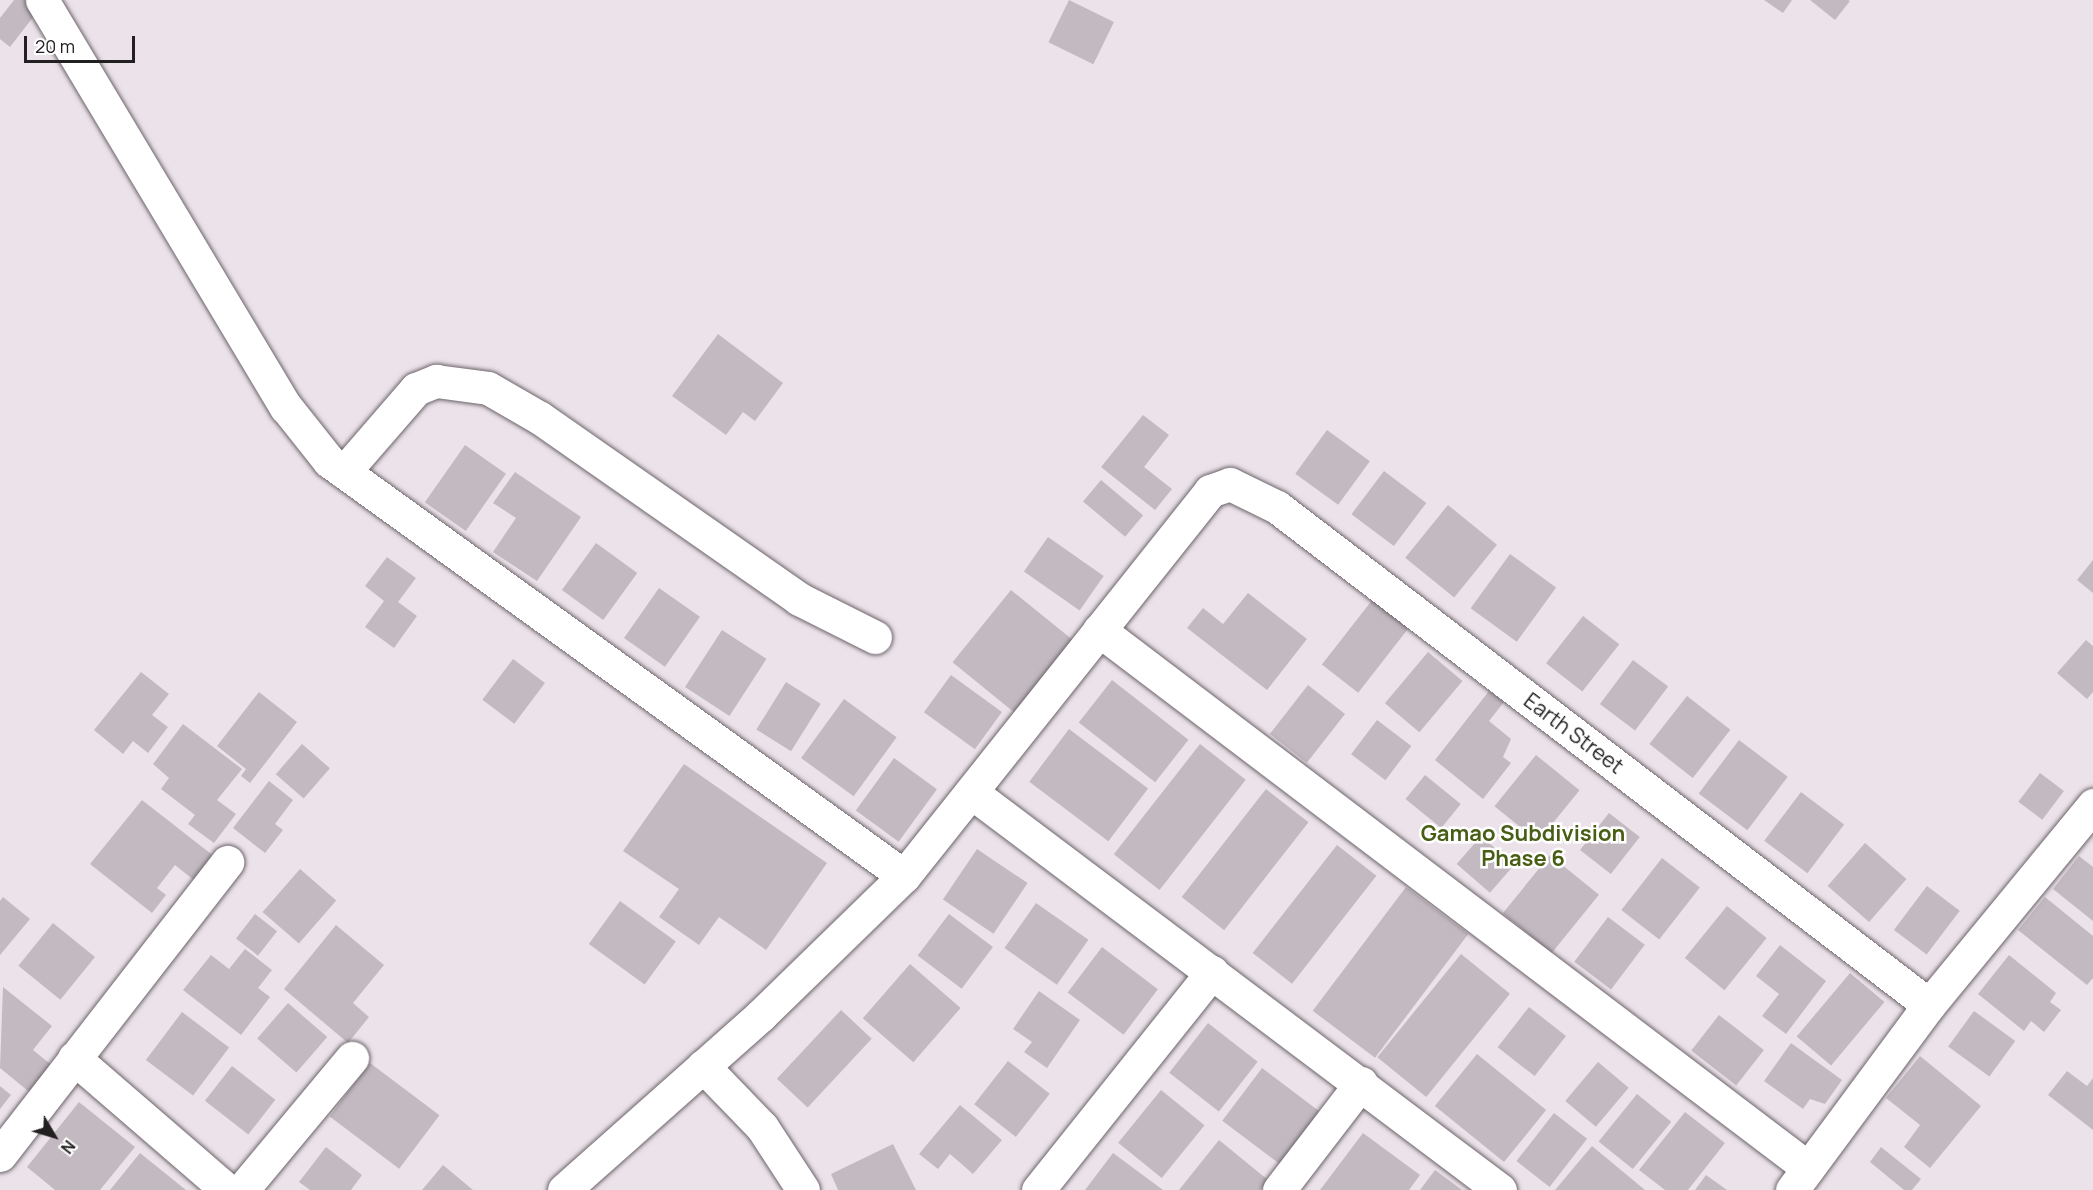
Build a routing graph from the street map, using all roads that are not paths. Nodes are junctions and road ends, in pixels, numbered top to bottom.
1 (42, 0) edge
2 (344, 472) junction
3 (1099, 630) junction
4 (875, 637) dead end
5 (971, 792) junction
6 (2093, 805) edge
7 (227, 862) dead end
8 (904, 876) junction
9 (1212, 972) junction
10 (1929, 1005) junction
11 (74, 1058) junction
12 (352, 1058) dead end
13 (704, 1066) junction
14 (1361, 1083) junction
15 (0, 1155) edge
16 (1800, 1179) edge
17 (226, 1190) edge
18 (242, 1190) edge
19 (564, 1190) edge
20 (803, 1190) edge
21 (1038, 1190) edge
22 (1279, 1190) edge
23 (1500, 1190) edge

1 - 2 street
2 - 4 street
2 - 8 street
3 - 5 street
3 - 10 street, Earth Street
3 - 16 street
5 - 8 street
5 - 9 street
6 - 10 street
7 - 11 street
8 - 13 street
9 - 14 street
9 - 21 street
10 - 16 street
11 - 15 street
11 - 17 street
12 - 18 street
13 - 19 street
13 - 20 street
14 - 22 street
14 - 23 street

